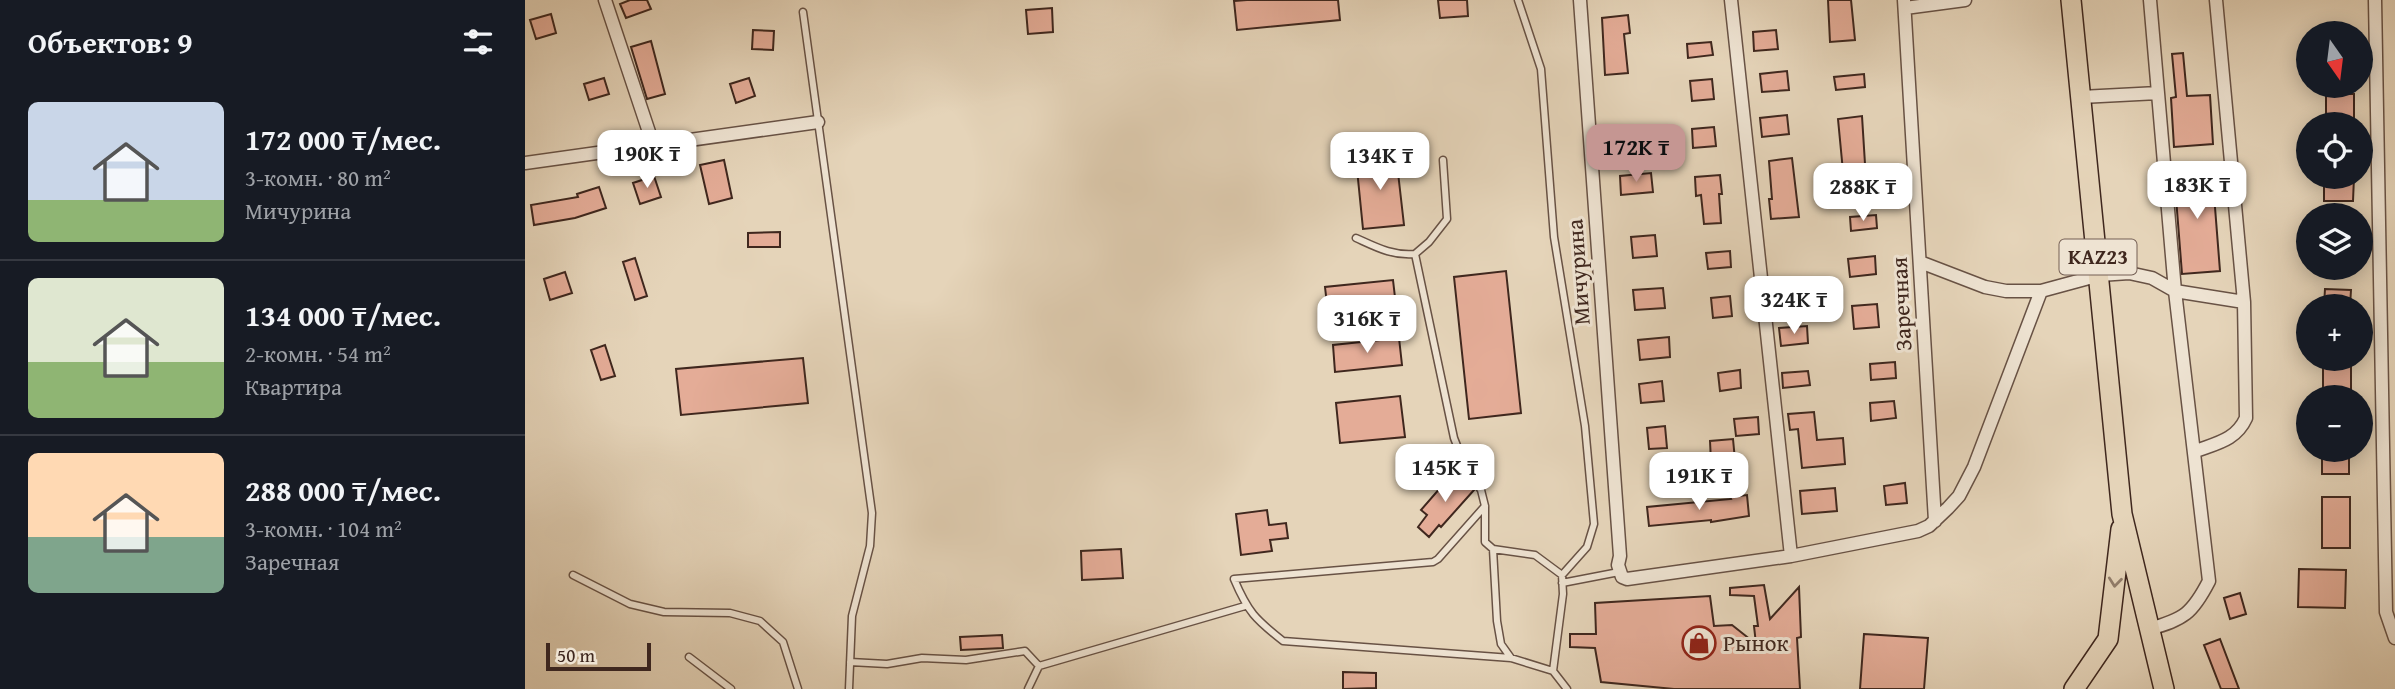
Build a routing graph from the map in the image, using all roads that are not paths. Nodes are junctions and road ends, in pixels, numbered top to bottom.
1 (605, 0) edge
2 (1518, 0) edge
3 (1580, 0) edge
4 (1731, 0) edge
5 (1965, 0) edge
6 (2071, 0) edge
7 (2150, 0) edge
8 (2217, 0) edge
9 (2375, 0) edge
10 (1904, 4) edge
11 (803, 12) dead end
12 (2158, 93) junction
13 (2081, 97) junction
14 (818, 122) junction
15 (653, 144) junction
16 (1443, 160) dead end
17 (525, 163) edge
18 (1356, 238) dead end
19 (1415, 254) junction
20 (1920, 262) junction
21 (2100, 275) junction
22 (2041, 290) junction
23 (2175, 291) junction
24 (2243, 302) junction
25 (2196, 451) junction
26 (1485, 506) junction
27 (2122, 514) junction
28 (1935, 521) junction
29 (1493, 549) junction
30 (1791, 556) junction
31 (1619, 572) junction
32 (573, 575) dead end
33 (1562, 579) junction
34 (1245, 606) junction
35 (2149, 629) junction
36 (2395, 638) edge
37 (689, 656) dead end
38 (1511, 658) junction
39 (850, 662) junction
40 (1039, 666) junction
41 (1553, 671) junction
42 (731, 689) edge
43 (798, 689) edge
44 (849, 689) edge
45 (1028, 689) edge
46 (1567, 689) edge
47 (2074, 689) edge
48 (2164, 689) edge

1 - 15 street
2 - 33 lane
3 - 31 street, Мичурина
4 - 30 street
5 - 10 street
6 - 13 highway, KAZ23
7 - 12 street
8 - 24 street
9 - 36 street
10 - 20 street, Заречная
11 - 14 lane
12 - 13 street
12 - 23 street
13 - 21 highway, KAZ23
14 - 15 street
14 - 39 lane
15 - 17 street
16 - 19 lane
18 - 19 lane
19 - 26 lane
20 - 22 street
20 - 28 street, Заречная
21 - 22 street
21 - 23 street
21 - 27 highway, KAZ23
22 - 28 street
23 - 24 street
23 - 25 street
24 - 25 street
25 - 35 street
26 - 29 lane
26 - 34 lane
27 - 35 highway, KAZ23
27 -> 47 highway, KAZ23
28 - 30 street
29 - 33 lane
29 - 38 lane
30 - 31 street
31 - 33 lane
32 - 43 lane
33 - 41 lane
34 - 38 lane
34 - 40 lane
35 - 48 highway, KAZ23
37 - 42 lane
38 - 41 lane
39 - 40 lane
39 - 44 lane
40 - 45 lane
41 - 46 lane

